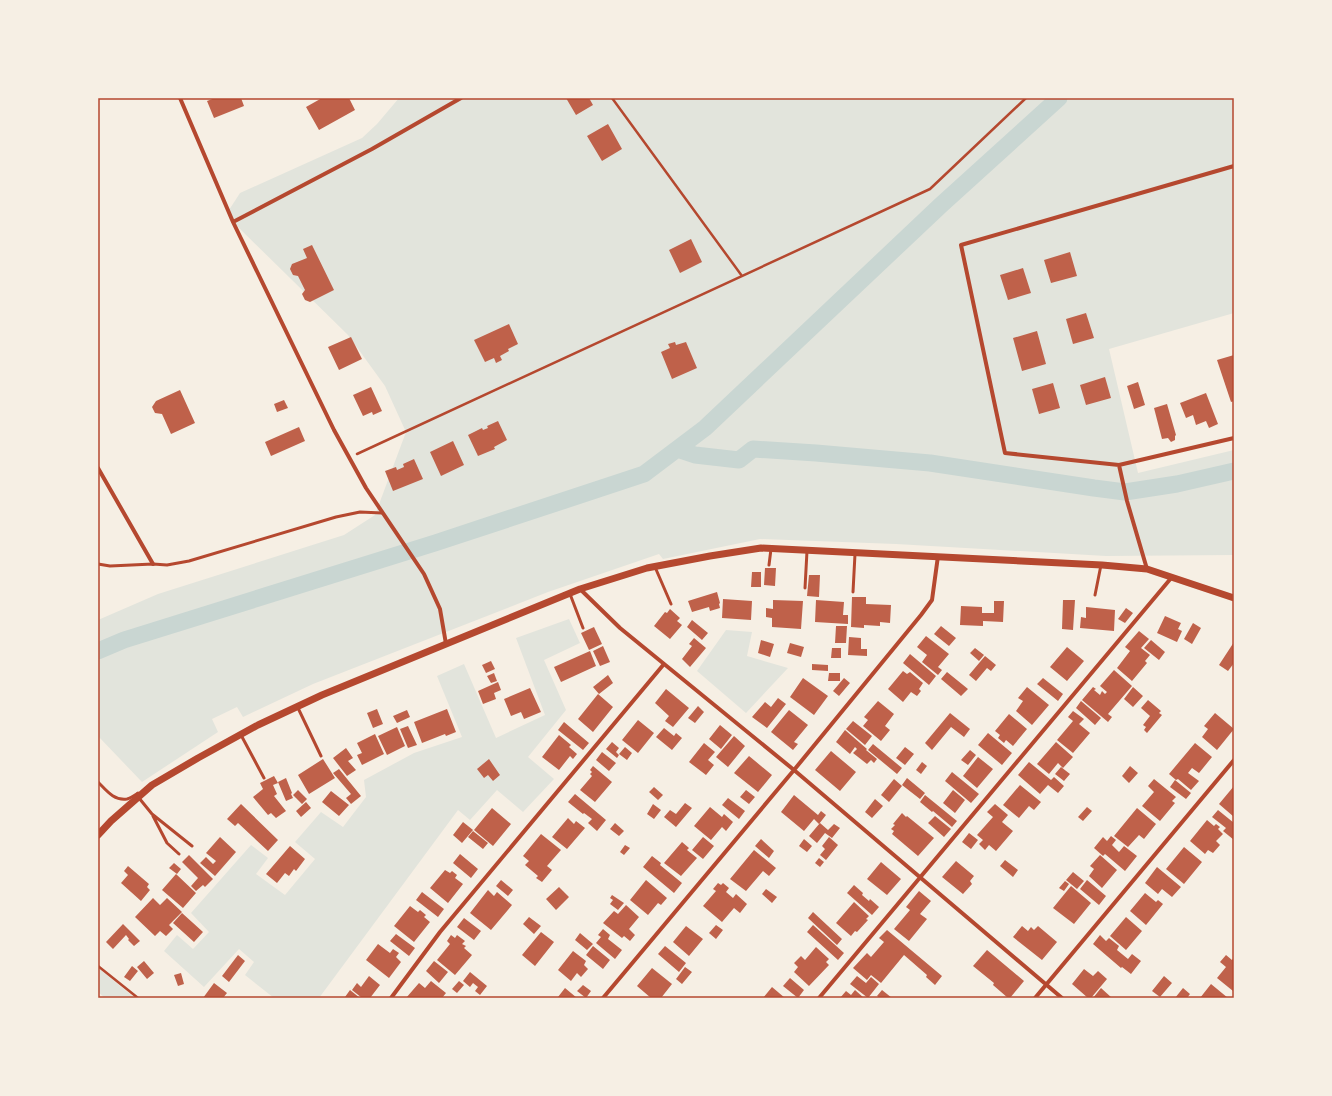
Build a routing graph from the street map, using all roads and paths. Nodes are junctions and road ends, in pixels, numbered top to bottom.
1 (180, 98) edge
2 (461, 98) edge
3 (612, 98) edge
4 (1026, 98) edge
5 (1234, 166) edge
6 (233, 222) junction
7 (742, 276) junction
8 (1234, 438) edge
9 (349, 457) junction
10 (1120, 465) junction
11 (98, 468) edge
12 (382, 513) junction
13 (771, 549) junction
14 (807, 550) junction
15 (855, 553) junction
16 (938, 556) junction
17 (98, 564) edge
18 (153, 564) junction
19 (769, 565) dead end
20 (1102, 565) junction
21 (655, 566) junction
22 (1147, 569) junction
23 (1172, 577) junction
24 (805, 588) dead end
25 (580, 590) junction
26 (853, 592) dead end
27 (570, 594) junction
28 (1095, 595) dead end
29 (1234, 598) edge
30 (671, 604) dead end
31 (583, 628) dead end
32 (446, 644) junction
33 (664, 664) junction
34 (297, 706) junction
35 (241, 734) junction
36 (321, 756) dead end
37 (1234, 760) edge
38 (794, 770) junction
39 (264, 778) dead end
40 (98, 782) edge
41 (144, 792) junction
42 (138, 797) junction
43 (152, 814) junction
44 (98, 835) edge
45 (192, 846) dead end
46 (179, 854) dead end
47 (921, 877) junction
48 (98, 966) edge
49 (1047, 985) junction
50 (138, 998) edge
51 (390, 998) edge
52 (603, 998) edge
53 (819, 998) edge
54 (1035, 998) edge
55 (1062, 998) edge

1 - 6 street
2 - 6 street
3 - 7 path
4 - 7 path
5 - 10 street
6 - 9 street
7 - 9 path
8 - 10 street
9 - 12 street
10 - 22 street
11 - 18 street
12 - 18 lane
12 - 32 street
13 - 14 street
13 - 19 lane
13 - 21 street
14 - 15 street
14 - 24 lane
15 - 16 street
15 - 26 lane
16 - 20 street
16 - 38 street
17 - 18 lane
20 - 22 street
20 - 28 lane
21 - 25 street
21 - 30 lane
22 - 23 street
23 - 29 street
23 - 47 street
25 - 27 street
25 - 33 street
27 - 31 lane
27 - 32 street
32 - 34 street
33 - 38 street
33 - 51 street
34 - 35 street
34 - 36 lane
35 - 39 lane
35 - 41 street
37 - 49 street
38 - 47 street
38 - 52 street
40 - 41 lane
41 - 42 street
42 - 43 lane
42 - 44 street
43 - 45 lane
43 - 46 lane
47 - 49 street
47 - 53 street
48 - 50 path
49 - 54 street
49 - 55 street

